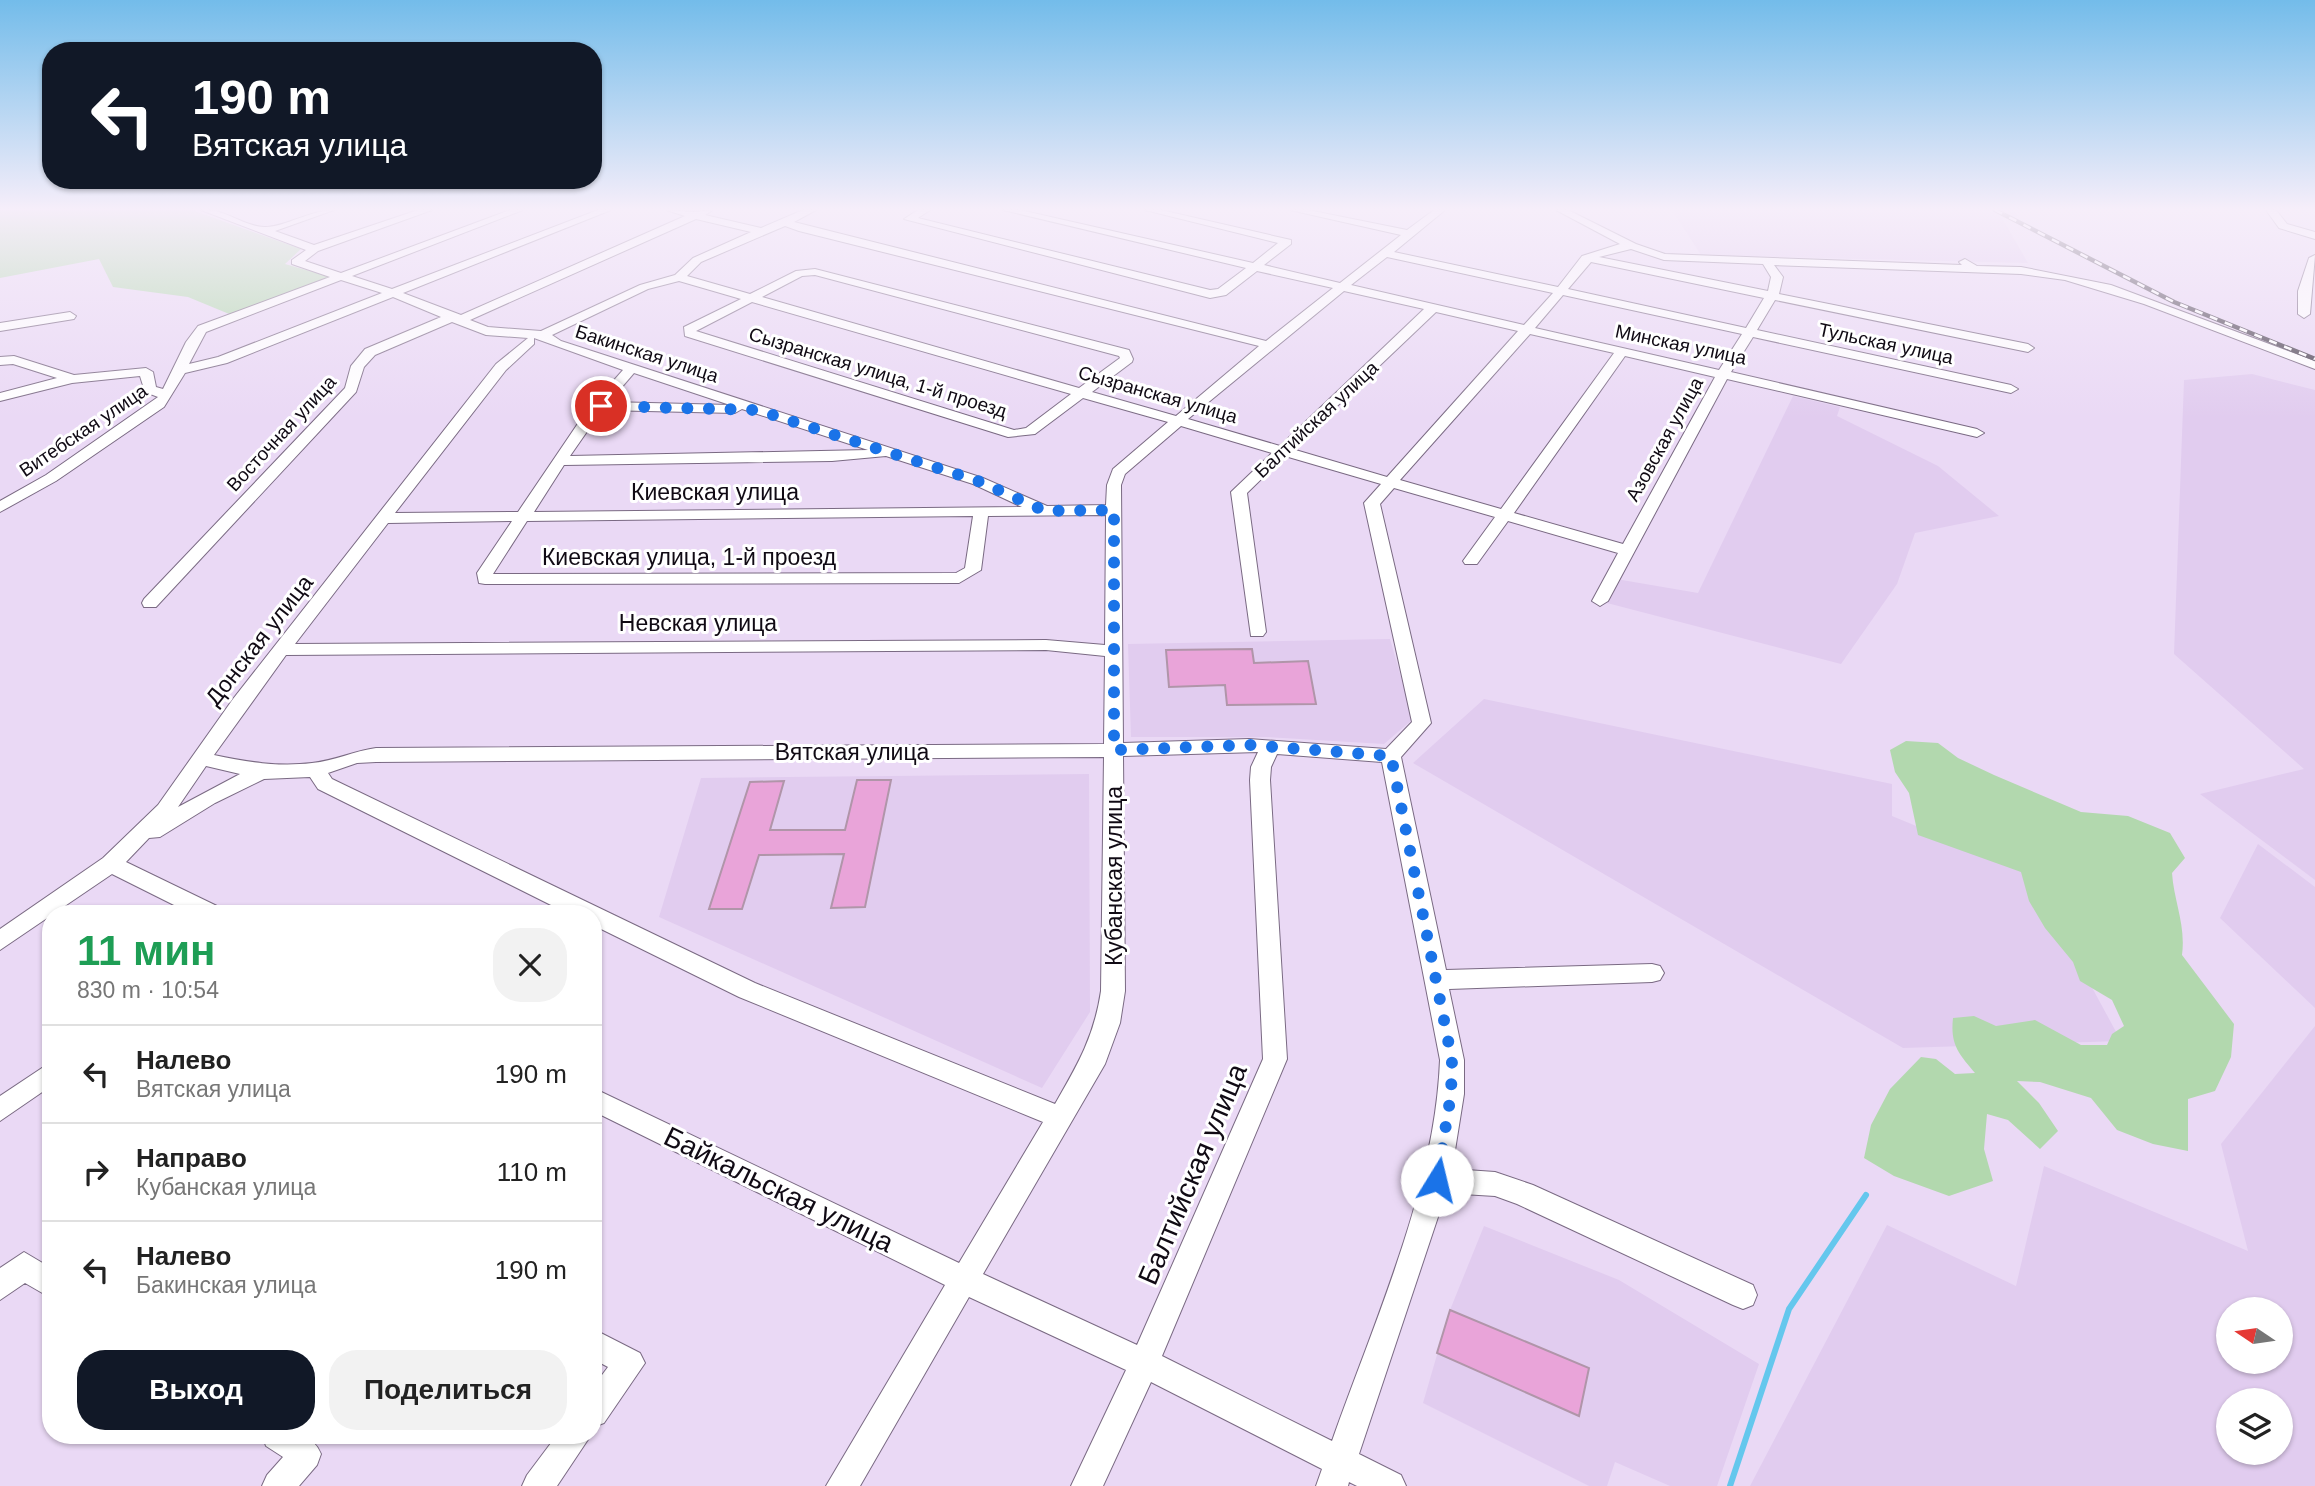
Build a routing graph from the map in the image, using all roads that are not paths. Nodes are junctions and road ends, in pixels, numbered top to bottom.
1 (331, 279) edge
2 (350, 279) edge
3 (427, 279) edge
4 (549, 279) edge
5 (671, 279) edge
6 (687, 279) edge
7 (787, 279) edge
8 (846, 279) edge
9 (1005, 279) edge
10 (1151, 279) edge
11 (1240, 279) edge
12 (1312, 279) edge
13 (1351, 279) edge
14 (1503, 279) edge
15 (1570, 279) edge
16 (1693, 279) edge
17 (1776, 279) edge
18 (2068, 279) edge
19 (2310, 279) edge
20 (1342, 286) junction
21 (1560, 292) junction
22 (392, 293) junction
23 (1772, 295) junction
24 (750, 297) junction
25 (1434, 307) junction
26 (2304, 314) dead end
27 (70, 316) dead end
28 (459, 318) junction
29 (0, 327) edge
30 (1526, 329) junction
31 (1749, 332) junction
32 (534, 337) junction
33 (1268, 345) junction
34 (2028, 348) dead end
35 (1622, 351) junction
36 (0, 361) edge
37 (2315, 365) edge
38 (631, 368) junction
39 (181, 370) junction
40 (1724, 373) junction
41 (75, 379) junction
42 (2011, 389) dead end
43 (1082, 392) junction
44 (166, 396) junction
45 (0, 397) edge
46 (601, 406) junction
47 (757, 410) junction
48 (1178, 420) junction
49 (1977, 433) dead end
50 (1283, 450) junction
51 (889, 452) junction
52 (559, 461) junction
53 (1390, 481) junction
54 (0, 507) edge
55 (1114, 510) junction
56 (1045, 511) junction
57 (981, 513) junction
58 (1504, 516) junction
59 (522, 517) junction
60 (386, 518) junction
61 (1626, 550) junction
62 (1471, 561) dead end
63 (1600, 601) dead end
64 (150, 603) dead end
65 (1257, 632) dead end
66 (281, 650) junction
67 (1115, 651) junction
68 (1271, 746) junction
69 (1114, 750) junction
70 (1391, 756) junction
71 (200, 758) junction
72 (314, 770) junction
73 (262, 772) junction
74 (118, 857) junction
75 (51, 905) edge
76 (198, 905) edge
77 (574, 905) edge
78 (42, 911) edge
79 (602, 919) edge
80 (0, 941) edge
81 (1652, 972) dead end
82 (1435, 980) junction
83 (42, 1079) edge
84 (602, 1103) edge
85 (0, 1110) edge
86 (1061, 1118) junction
87 (1437, 1180) junction
88 (42, 1278) edge
89 (964, 1280) junction
90 (0, 1286) edge
91 (1743, 1295) dead end
92 (602, 1348) edge
93 (1144, 1363) junction
94 (602, 1400) edge
95 (291, 1444) edge
96 (569, 1444) edge
97 (1337, 1474) edge
98 (278, 1486) edge
99 (538, 1486) edge
100 (842, 1486) edge
101 (1087, 1486) edge
102 (1361, 1486) edge
103 (1390, 1486) edge

1 - 39 street, Витебская улица
2 - 22 street, Бакинская улица
3 - 22 street
4 - 28 street, Восточная улица
5 - 32 street, Донская улица
6 - 24 street, Сызранская улица
7 - 24 street, Сызранская улица, 1-й проезд
8 - 43 street, Сызранская улица, 1-й проезд
9 - 33 street
10 - 11 street
12 - 20 street, Минская улица
13 - 20 street, Кубанская улица
14 - 21 street, Тульская улица
15 - 21 street
16 - 23 street
17 - 23 street
18 - 37 street
19 - 26 street
20 - 25 street, Минская улица
20 - 33 street, Кубанская улица
21 - 30 street
21 - 31 street, Тульская улица
22 - 28 street, Бакинская улица
22 - 39 street
23 - 31 street, Азовская улица
23 - 34 street
24 - 43 street, Сызранская улица
24 - 43 street, Сызранская улица, 1-й проезд
25 - 30 street, Минская улица
25 - 50 street, Балтийская улица
27 - 29 street
28 - 32 street, Бакинская улица
28 - 64 street, Восточная улица
30 - 35 street, Минская улица
30 - 53 street
31 - 40 street, Азовская улица
31 - 42 street, Тульская улица
32 - 38 street, Бакинская улица
32 - 60 street, Донская улица
33 - 48 street, Кубанская улица
35 - 40 street, Минская улица
35 - 58 street
36 - 41 street
38 - 46 street, Киевская улица, 1-й проезд
38 - 47 street, Бакинская улица
39 - 44 street, Витебская улица
40 - 49 street, Минская улица
40 - 61 street, Азовская улица
41 - 44 street
41 - 45 street
43 - 48 street, Сызранская улица
44 - 54 street, Витебская улица
46 - 47 street, Бакинская улица
46 - 52 street, Киевская улица, 1-й проезд
47 - 51 street, Бакинская улица
48 - 50 street, Сызранская улица
48 - 55 street, Кубанская улица
50 - 53 street, Сызранская улица
50 - 65 street, Балтийская улица
51 - 52 street
51 - 56 street, Бакинская улица
52 - 59 street, Киевская улица, 1-й проезд
53 - 58 street, Сызранская улица
53 - 70 street
55 - 56 street, Бакинская улица
55 - 67 street, Кубанская улица
56 - 57 street, Киевская улица
57 - 59 street, Киевская улица
57 - 59 street, Киевская улица, 1-й проезд
58 - 61 street, Сызранская улица
58 - 62 street
59 - 60 street, Киевская улица
60 - 66 street, Донская улица
61 - 63 street, Азовская улица
66 - 67 street, Невская улица
66 - 71 street, Донская улица
67 - 69 street, Кубанская улица
68 - 69 street, Вятская улица
68 - 70 street, Вятская улица
68 - 93 street, Балтийская улица
69 - 72 street, Вятская улица
69 - 86 street, Кубанская улица
70 - 82 street
71 - 73 street, Вятская улица
71 - 74 street, Донская улица
72 - 73 street, Вятская улица
72 - 77 street
73 - 74 street
74 - 75 street, Донская улица
74 - 76 street
78 - 80 street, Донская улица
79 - 86 street
81 - 82 street
82 - 87 street
83 - 85 street
84 - 89 street, Байкальская улица
86 - 89 street, Кубанская улица
87 - 91 street
87 - 97 street
88 - 90 street
89 - 93 street
89 - 100 street, Кубанская улица
92 - 94 street
93 - 97 street
93 - 101 street, Балтийская улица
95 - 98 street
96 - 99 street
97 - 102 street
97 - 103 street

